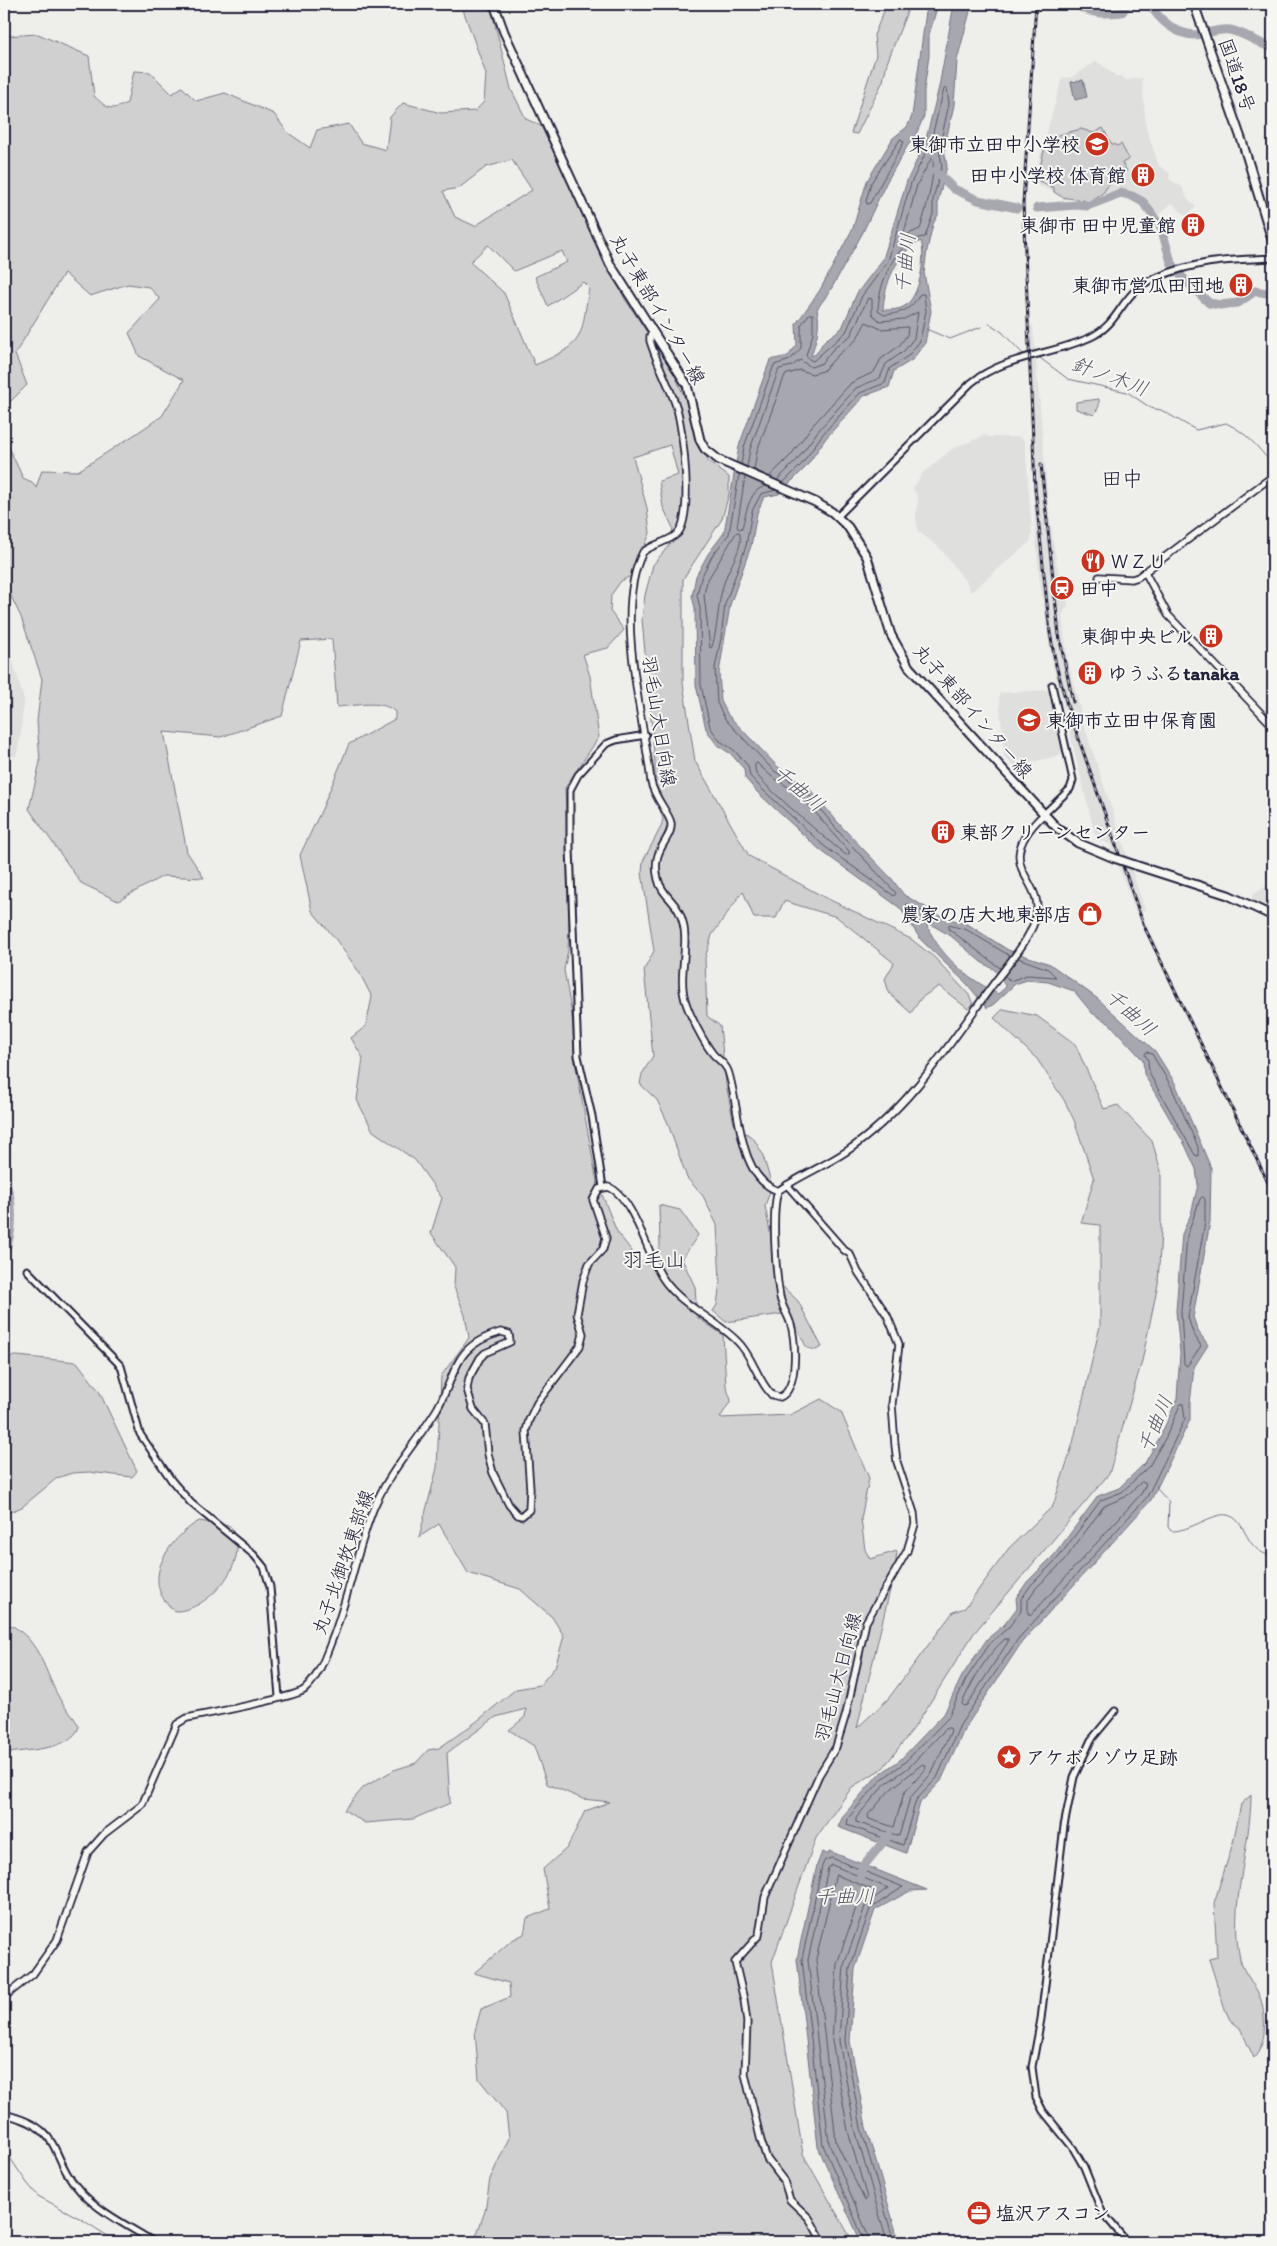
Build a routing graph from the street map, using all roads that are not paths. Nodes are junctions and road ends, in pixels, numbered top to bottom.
1 (494, 4) edge
2 (1194, 4) edge
3 (1273, 243) edge
4 (1273, 258) edge
5 (654, 333) junction
6 (1273, 476) edge
7 (837, 517) junction
8 (1146, 572) junction
9 (1099, 577) dead end
10 (1052, 685) dead end
11 (1273, 726) edge
12 (646, 735) junction
13 (1043, 815) junction
14 (1273, 916) edge
15 (787, 1185) junction
16 (603, 1187) junction
17 (778, 1191) junction
18 (27, 1270) dead end
19 (280, 1697) junction
20 (1115, 1711) dead end
21 (4, 1998) edge
22 (4, 2114) edge
23 (154, 2242) edge
24 (823, 2242) edge
25 (1127, 2242) edge

1 - 5 main road, 丸子東部インター線
2 - 3 main road, 国道18号
4 - 7 street
5 - 7 main road, 丸子東部インター線
5 - 12 main road, 羽毛山大日向線
6 - 8 main road
7 - 13 main road, 丸子東部インター線
8 - 9 main road
8 - 11 main road
10 - 13 street
12 - 16 street
12 - 17 main road, 羽毛山大日向線
13 - 14 main road, 丸子東部インター線, bridge
13 - 15 main road
15 - 17 main road
15 - 24 main road, 羽毛山大日向線
16 - 17 main road
16 - 19 main road, 丸子北御牧東部線
18 - 19 street
19 - 21 main road, 丸子北御牧東部線
20 - 25 street
22 - 23 street

